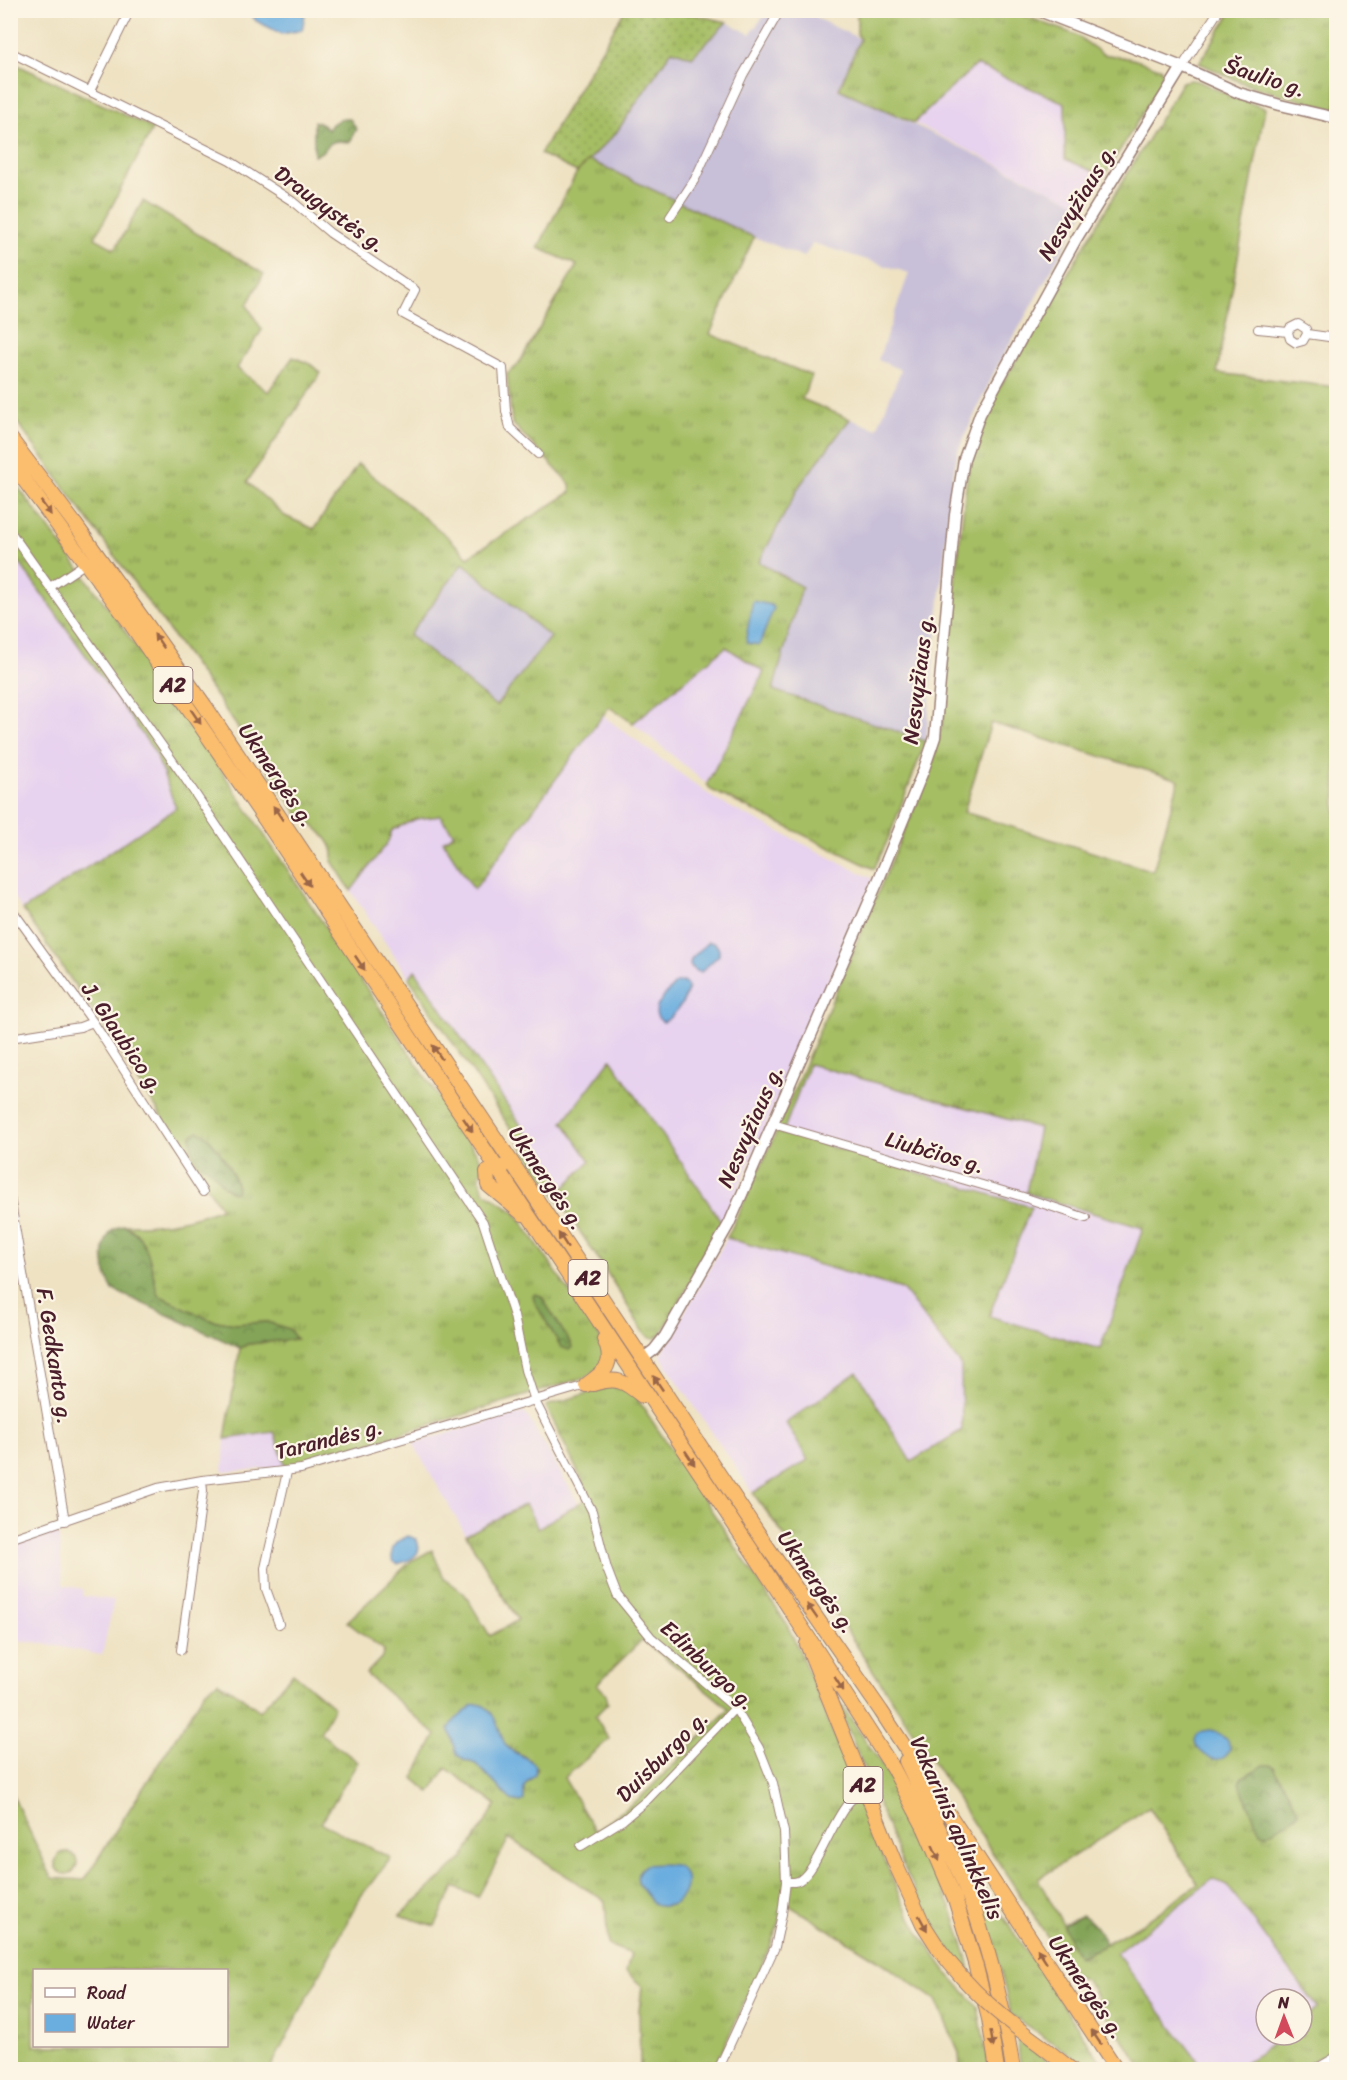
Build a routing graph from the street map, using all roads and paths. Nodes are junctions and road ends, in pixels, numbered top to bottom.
1 (130, 10) edge
2 (780, 10) edge
3 (1037, 10) edge
4 (1219, 10) edge
5 (10, 52) edge
6 (1182, 68) junction
7 (90, 91) junction
8 (1336, 118) edge
9 (670, 217) dead end
10 (1258, 329) dead end
11 (1288, 332) junction
12 (1307, 334) junction
13 (1336, 338) edge
14 (10, 438) edge
15 (538, 454) dead end
16 (10, 461) edge
17 (10, 531) edge
18 (86, 562) junction
19 (50, 587) junction
20 (10, 908) edge
21 (93, 1022) junction
22 (10, 1038) edge
23 (773, 1124) junction
24 (496, 1167) junction
25 (203, 1192) dead end
26 (10, 1197) edge
27 (535, 1197) junction
28 (1086, 1218) dead end
29 (592, 1312) junction
30 (642, 1359) junction
31 (586, 1385) junction
32 (535, 1401) junction
33 (658, 1410) junction
34 (287, 1472) junction
35 (202, 1480) junction
36 (65, 1521) junction
37 (10, 1539) edge
38 (796, 1617) junction
39 (279, 1624) dead end
40 (181, 1650) dead end
41 (735, 1708) junction
42 (881, 1711) junction
43 (866, 1792) junction
44 (581, 1846) dead end
45 (786, 1882) junction
46 (1336, 2057) edge
47 (718, 2070) edge
48 (997, 2070) edge
49 (1013, 2070) edge
50 (1072, 2070) edge
51 (1117, 2070) edge
52 (1314, 2070) edge

1 - 7 street
2 - 9 street
3 - 6 street, Šaulio g.
4 - 6 street
5 - 7 street, Draugystės g.
6 - 8 street, Šaulio g.
6 - 23 street, Nesvyžiaus g.
7 - 15 street, Draugystės g.
10 - 11 street
11 - 12 street
11 - 12 street
12 - 13 street
27 -> 14 highway, Ukmergės g. / A2
16 -> 18 highway, Ukmergės g. / A2
17 - 19 street, Edinburgo g.
18 - 19 street
18 -> 24 highway, Ukmergės g. / A2
19 - 32 street, Edinburgo g.
20 - 21 street, J. Glaubico g.
21 - 22 street
21 - 25 street, J. Glaubico g.
23 - 28 street, Liubčios g.
23 - 30 street, Nesvyžiaus g.
24 - 27 highway
24 - 29 highway, Ukmergės g. / A2
26 - 36 street, F. Gedkanto g.
30 -> 27 highway, Ukmergės g. / A2
29 - 31 highway
29 - 33 highway, Ukmergės g. / A2
42 -> 30 highway, Ukmergės g. / A2
31 - 32 street, Tarandės g.
31 - 33 highway
32 - 34 street, Tarandės g.
32 - 41 street, Edinburgo g.
33 -> 38 highway, Ukmergės g. / A2
34 - 35 street, Tarandės g.
34 - 39 street
35 - 36 street, Tarandės g.
35 - 40 street
36 - 37 street, Tarandės g.
38 - 43 highway, A2
38 -> 48 highway, Vakarinis aplinkkelis
41 - 44 street, Duisburgo g.
41 - 45 street, Edinburgo g.
42 - 49 highway, Vakarinis aplinkkelis
51 -> 42 highway, Ukmergės g. / A2
43 - 45 street
43 -> 50 highway, A2, bridge
45 - 47 street, Edinburgo g.
46 - 52 street

